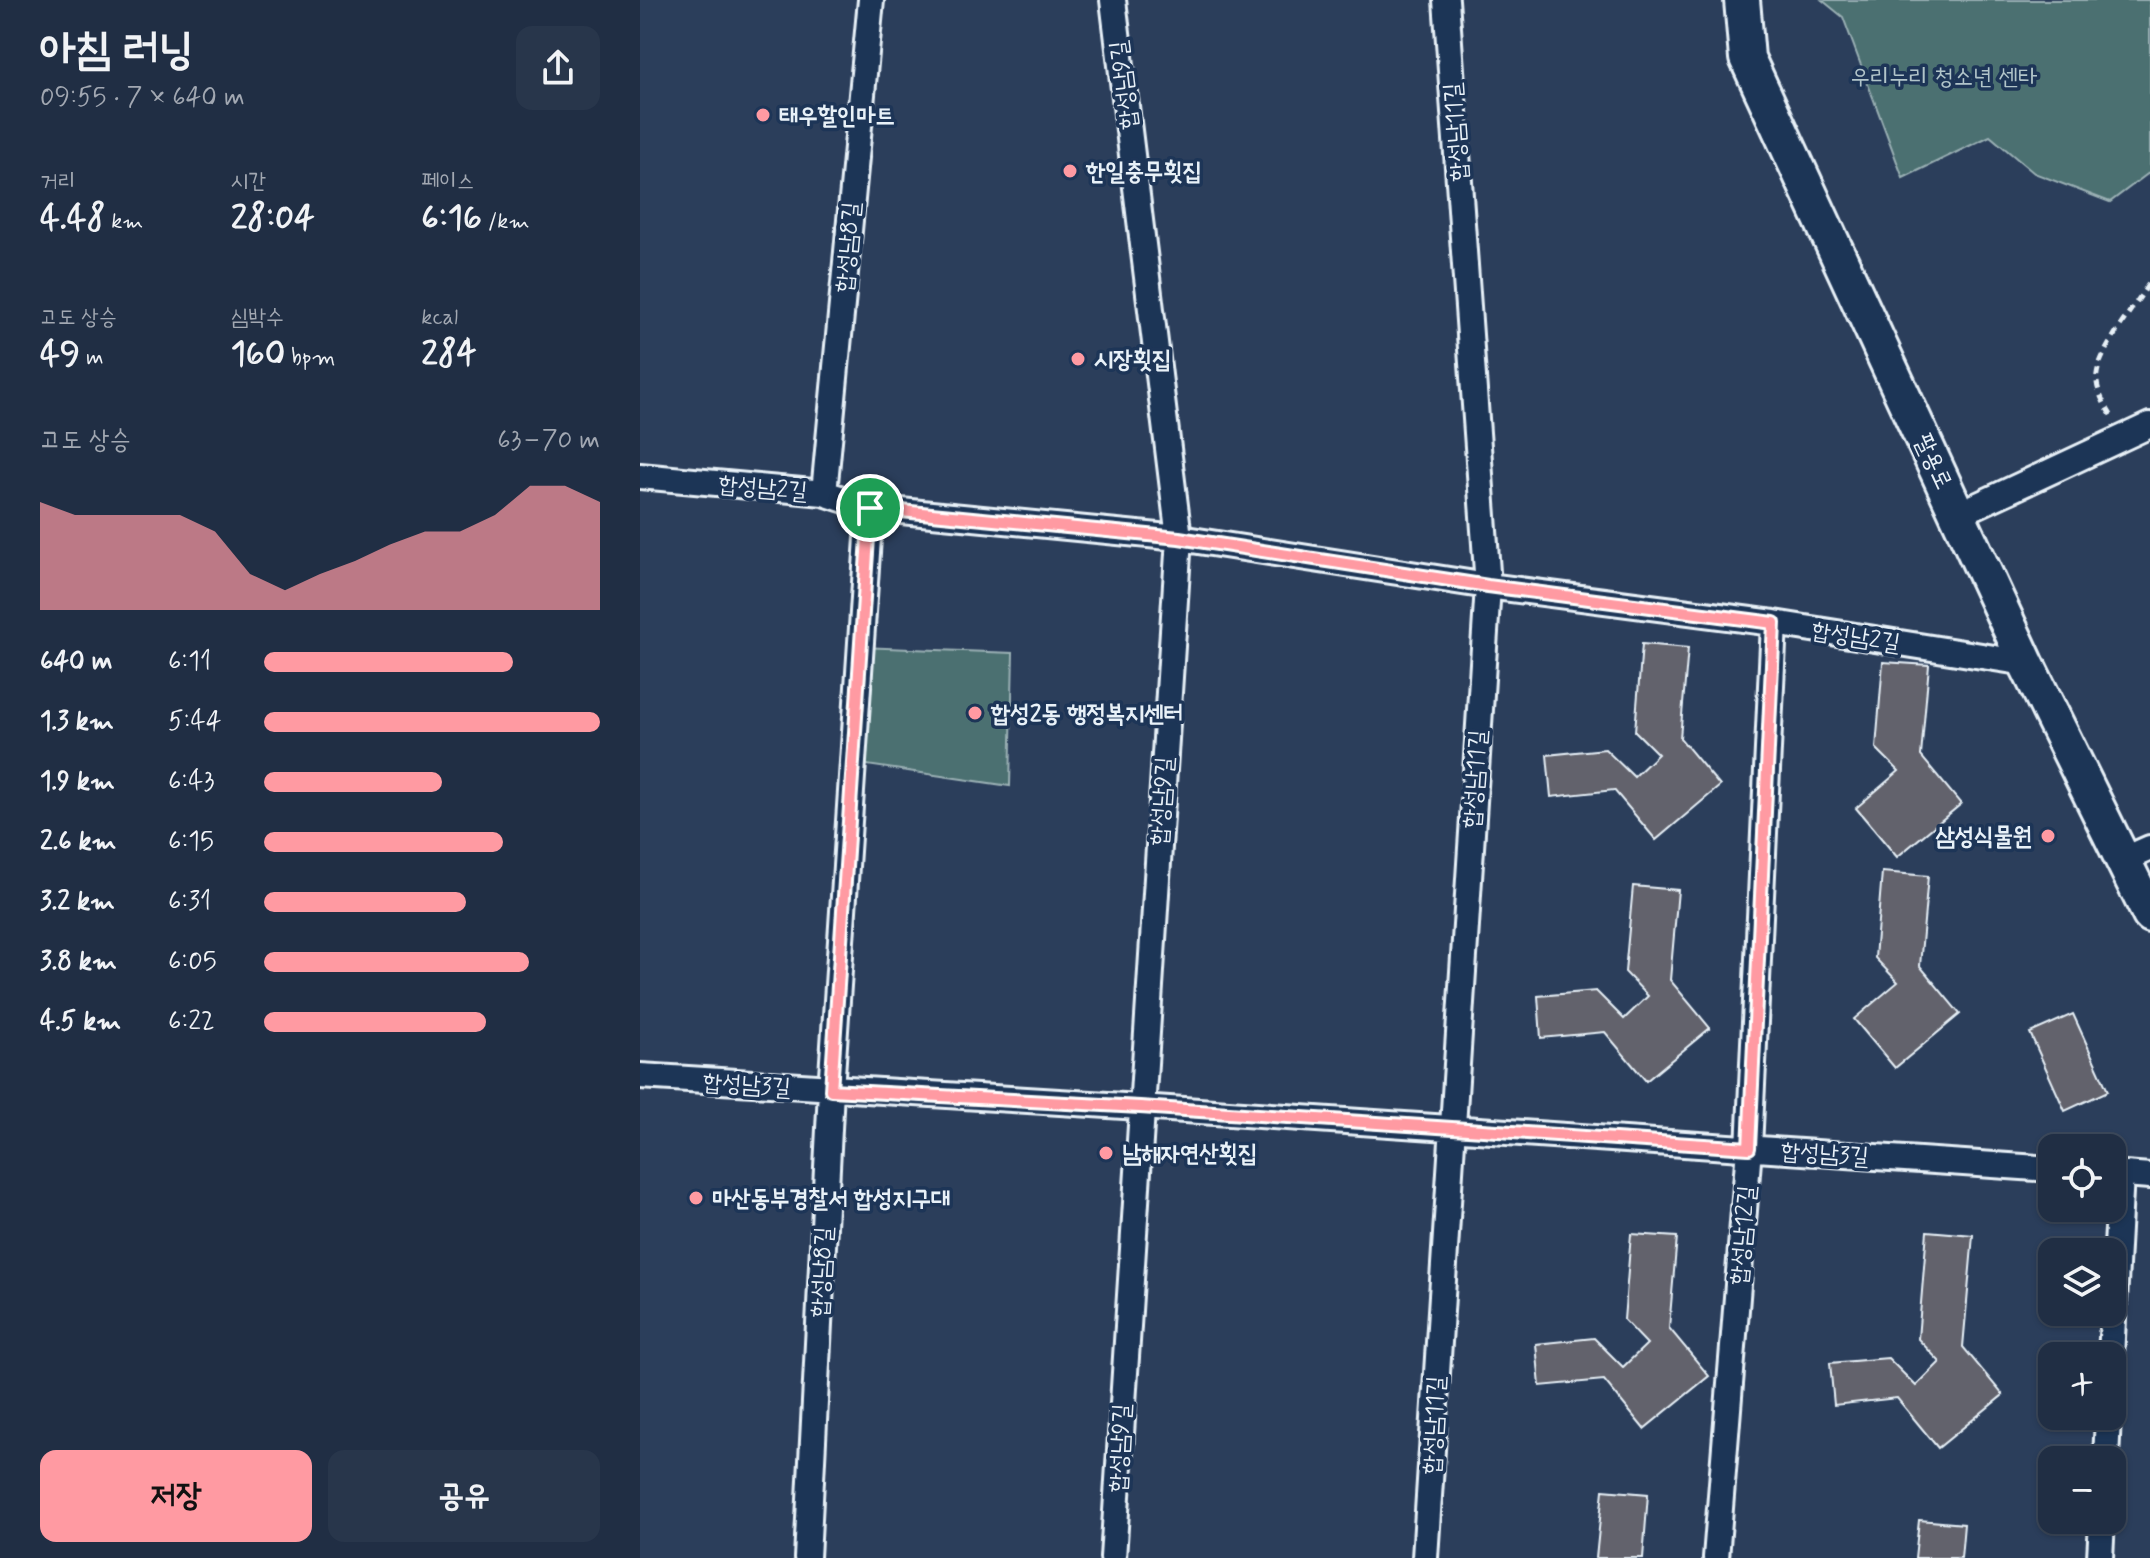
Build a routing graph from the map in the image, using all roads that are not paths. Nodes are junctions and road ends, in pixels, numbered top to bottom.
1 (871, 0) edge
2 (1113, 0) edge
3 (1446, 0) edge
4 (1742, 0) edge
5 (2150, 425) edge
6 (640, 476) edge
7 (824, 493) junction
8 (870, 508) junction
9 (1959, 514) junction
10 (1179, 538) junction
11 (1488, 586) junction
12 (1774, 623) junction
13 (2026, 663) junction
14 (2136, 854) edge
15 (2150, 915) edge
16 (640, 1076) edge
17 (831, 1090) junction
18 (1140, 1107) junction
19 (1450, 1129) junction
20 (1749, 1148) junction
21 (2038, 1168) edge
22 (2126, 1175) edge
23 (2150, 1176) edge
24 (2115, 1222) edge
25 (2111, 1342) edge
26 (2101, 1534) edge
27 (807, 1558) edge
28 (1113, 1558) edge
29 (1425, 1558) edge
30 (1716, 1558) edge
31 (2100, 1558) edge

1 - 7 street, 합성남8길
2 - 10 street, 합성남9길
3 - 11 street, 합성남11길
4 - 9 main road, 팔용로
5 - 9 street
6 - 7 street, 합성남2길
7 - 8 street, 합성남2길
8 - 10 street, 합성남2길
8 - 17 street, 합성남8길
9 - 13 main road, 팔용로
10 - 11 street, 합성남2길
10 - 18 street, 합성남9길
11 - 12 street, 합성남2길
11 - 19 street, 합성남11길
12 - 13 street, 합성남2길
12 - 20 street, 합성남12길
13 - 14 main road, 팔용로
14 - 15 main road, 팔용로
16 - 17 street, 합성남3길
17 - 18 street, 합성남3길
17 - 27 street, 합성남8길
18 - 19 street, 합성남3길
18 - 28 street, 합성남9길
19 - 20 street, 합성남3길
19 - 29 street, 합성남11길
20 - 21 street, 합성남3길
20 - 30 street, 합성남12길
22 - 23 street
24 - 25 street
26 - 31 street

